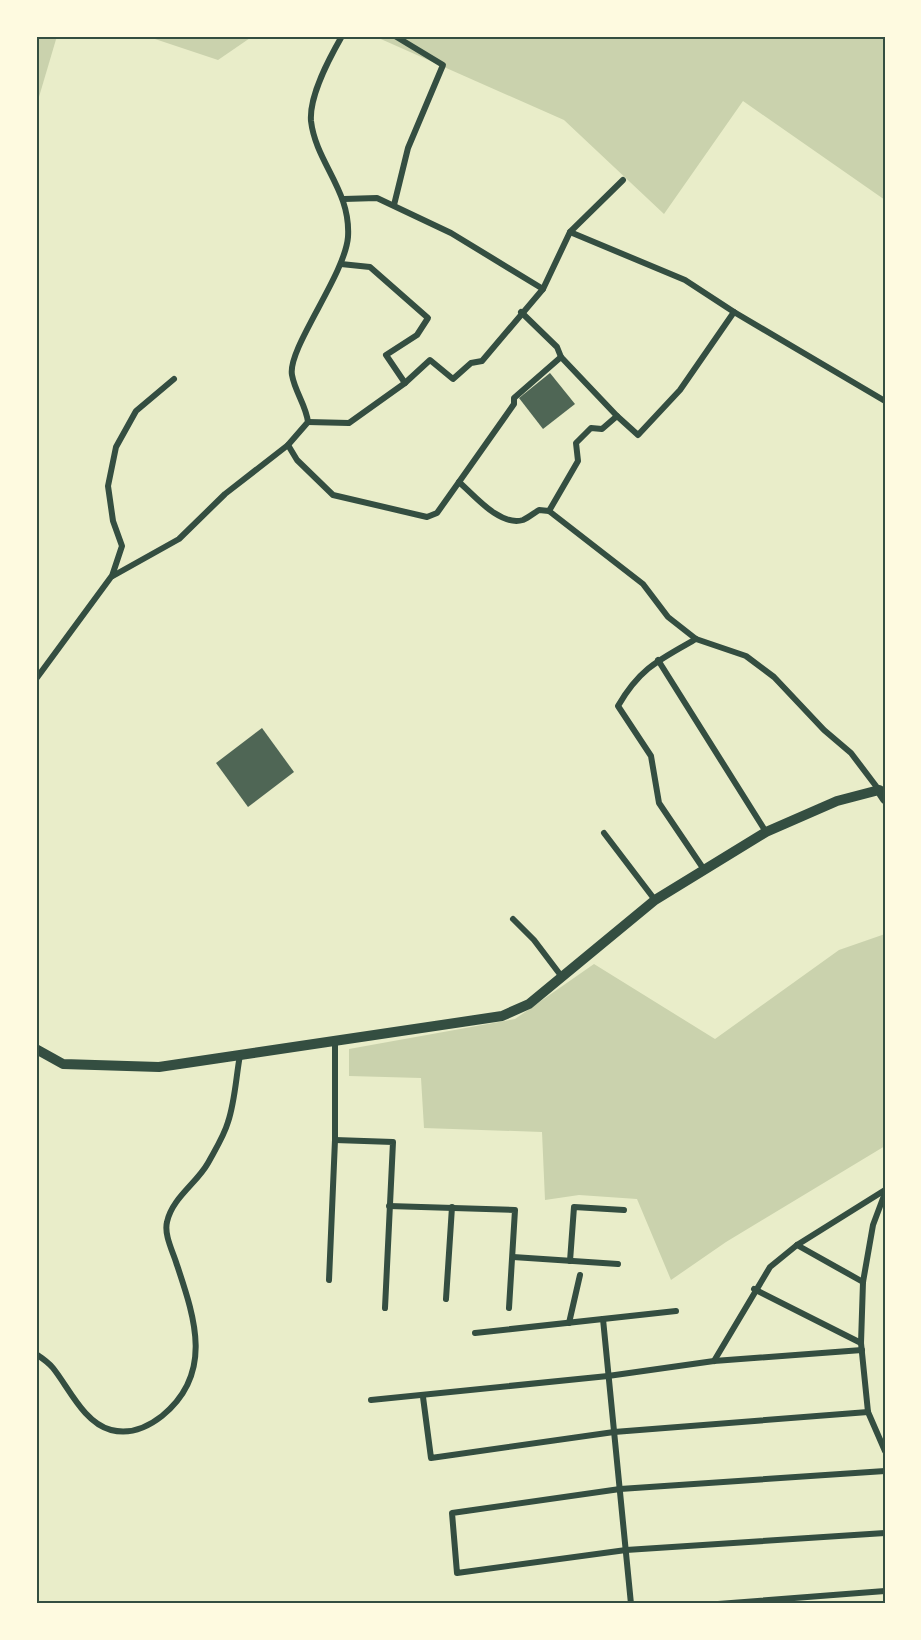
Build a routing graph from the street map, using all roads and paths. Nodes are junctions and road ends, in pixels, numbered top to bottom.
1 (342, 36) edge
2 (395, 36) edge
3 (623, 180) dead end
4 (344, 199) junction
5 (394, 206) junction
6 (570, 232) junction
7 (341, 264) junction
8 (543, 289) junction
9 (521, 312) junction
10 (734, 312) junction
11 (561, 357) junction
12 (174, 380) dead end
13 (405, 383) junction
14 (885, 401) edge
15 (616, 416) junction
16 (308, 422) junction
17 (288, 445) junction
18 (459, 482) junction
19 (549, 511) junction
20 (111, 577) junction
21 (696, 639) junction
22 (658, 660) junction
23 (36, 679) edge
24 (883, 793) edge
25 (766, 832) junction
26 (604, 833) dead end
27 (705, 871) junction
28 (655, 900) junction
29 (513, 919) dead end
30 (563, 977) junction
31 (335, 1041) junction
32 (36, 1049) edge
33 (240, 1055) junction
34 (335, 1140) junction
35 (885, 1192) edge
36 (389, 1206) junction
37 (452, 1207) junction
38 (624, 1210) dead end
39 (797, 1245) junction
40 (513, 1257) junction
41 (570, 1261) junction
42 (618, 1264) dead end
43 (580, 1275) dead end
44 (329, 1280) dead end
45 (863, 1282) junction
46 (754, 1289) junction
47 (446, 1299) dead end
48 (385, 1308) dead end
49 (509, 1308) dead end
50 (676, 1311) dead end
51 (603, 1319) junction
52 (569, 1323) junction
53 (475, 1333) dead end
54 (861, 1343) junction
55 (862, 1350) junction
56 (36, 1354) edge
57 (714, 1361) junction
58 (608, 1376) junction
59 (423, 1397) junction
60 (371, 1400) dead end
61 (868, 1412) junction
62 (614, 1432) junction
63 (885, 1451) edge
64 (885, 1471) edge
65 (620, 1489) junction
66 (885, 1533) edge
67 (626, 1550) junction
68 (885, 1591) edge
69 (631, 1604) edge
70 (718, 1604) edge

1 - 4 street
2 - 5 street
3 - 6 street
4 - 5 street
4 - 7 street
5 - 8 street
6 - 8 street
6 - 10 street
7 - 13 street
7 - 16 street
8 - 9 street
9 - 11 street
9 - 13 street
10 - 14 street
10 - 15 street
11 - 15 street
11 - 18 street
12 - 20 street
13 - 16 street
15 - 19 street
16 - 17 street
17 - 18 street
17 - 20 street
18 - 19 street
19 - 21 street
20 - 23 street
21 - 22 street
21 - 24 street
22 - 25 street
22 - 27 street
24 - 25 street
25 - 27 street
26 - 28 street
27 - 28 street
28 - 30 street
29 - 30 street
30 - 31 street
31 - 33 street
31 - 34 street
32 - 33 street
33 - 56 street
34 - 36 street
34 - 44 street
35 - 39 street
35 - 45 street
36 - 37 street
36 - 48 street
37 - 40 street
37 - 47 street
38 - 41 street
39 - 45 street
39 - 46 street
40 - 41 street
40 - 49 street
41 - 42 street
43 - 52 street
45 - 54 street
46 - 54 street
46 - 57 street
50 - 51 street
51 - 52 street
51 - 58 street
52 - 53 street
54 - 55 street
55 - 57 street
55 - 61 street
57 - 58 street
58 - 59 street
58 - 62 street
59 - 60 street
59 - 62 street
61 - 62 street
61 - 63 street
62 - 65 street
64 - 65 street
65 - 67 street
65 - 67 street
66 - 67 street
67 - 69 street
68 - 70 street

